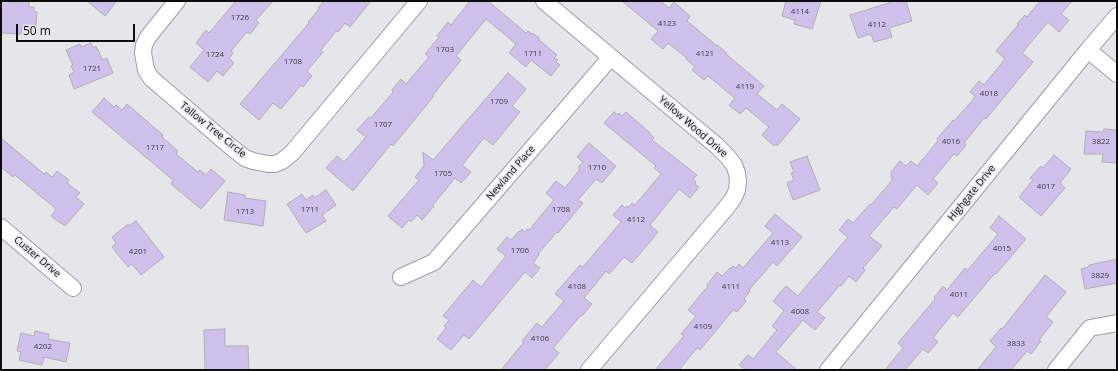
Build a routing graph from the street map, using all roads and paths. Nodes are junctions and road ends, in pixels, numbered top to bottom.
1 (177, 1) edge
2 (419, 1) edge
3 (544, 1) edge
4 (1117, 16) edge
5 (1088, 50) junction
6 (611, 57) junction
7 (1117, 74) edge
8 (1, 227) edge
9 (401, 277) dead end
10 (73, 288) dead end
11 (1117, 323) edge
12 (589, 370) edge
13 (828, 370) edge
14 (1056, 370) edge

1 - 2 street, Tallow Tree Circle
3 - 6 street, Yellow Wood Drive
4 - 5 street, Highgate Drive
5 - 7 street
5 - 13 street, Highgate Drive
6 - 9 street, Newland Place
6 - 12 street, Yellow Wood Drive
8 - 10 street, Custer Drive
11 - 14 street

